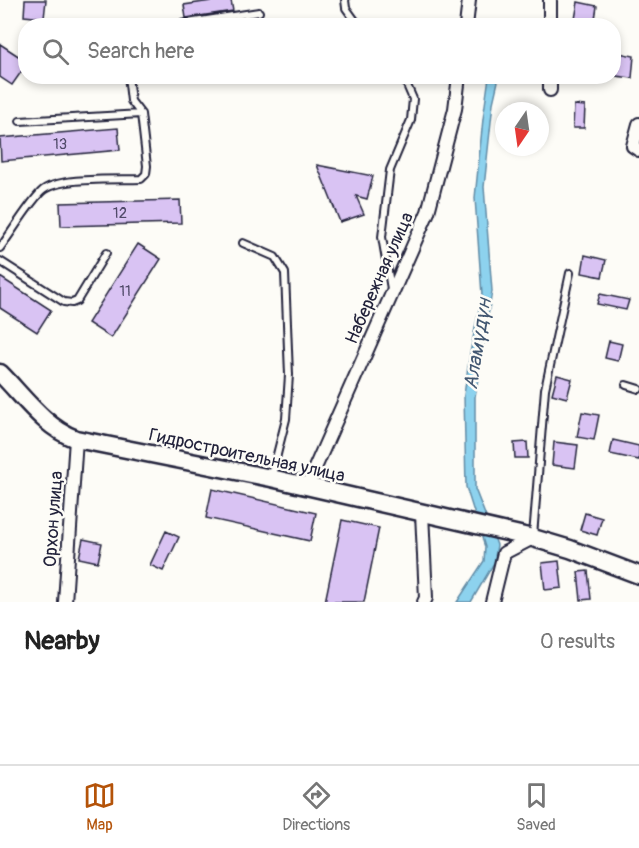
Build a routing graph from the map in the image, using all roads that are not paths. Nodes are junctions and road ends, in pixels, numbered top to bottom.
1 (345, 0) edge
2 (469, 0) edge
3 (550, 0) edge
4 (259, 12) dead end
5 (220, 18) edge
6 (353, 18) edge
7 (467, 18) edge
8 (550, 18) edge
9 (129, 84) edge
10 (406, 84) edge
11 (458, 84) edge
12 (550, 84) edge
13 (550, 90) dead end
14 (141, 114) junction
15 (20, 121) dead end
16 (639, 124) edge
17 (639, 150) edge
18 (243, 243) dead end
19 (0, 248) edge
20 (106, 253) dead end
21 (0, 261) edge
22 (570, 273) dead end
23 (392, 293) junction
24 (0, 373) edge
25 (626, 385) dead end
26 (639, 389) edge
27 (76, 440) junction
28 (271, 478) junction
29 (307, 486) junction
30 (422, 513) junction
31 (529, 537) junction
32 (639, 575) edge
33 (65, 602) edge
34 (424, 602) edge
35 (492, 602) edge

1 - 6 lane
2 - 7 street
3 - 8 street
4 - 5 lane
9 - 14 lane
10 - 23 lane
11 - 23 street, Набережная улица
12 - 13 street
14 - 15 lane
14 - 19 lane
16 - 17 street
18 - 28 lane
20 - 21 lane
22 - 31 lane
23 - 29 street, Набережная улица
24 - 27 street, Гидростроительная улица
25 - 26 lane
27 - 28 street, Гидростроительная улица
27 - 33 street, Орхон улица
28 - 29 street, Гидростроительная улица
29 - 30 street, Гидростроительная улица
30 - 31 street, Гидростроительная улица
30 - 34 street
31 - 32 street, Гидростроительная улица
31 - 35 street

